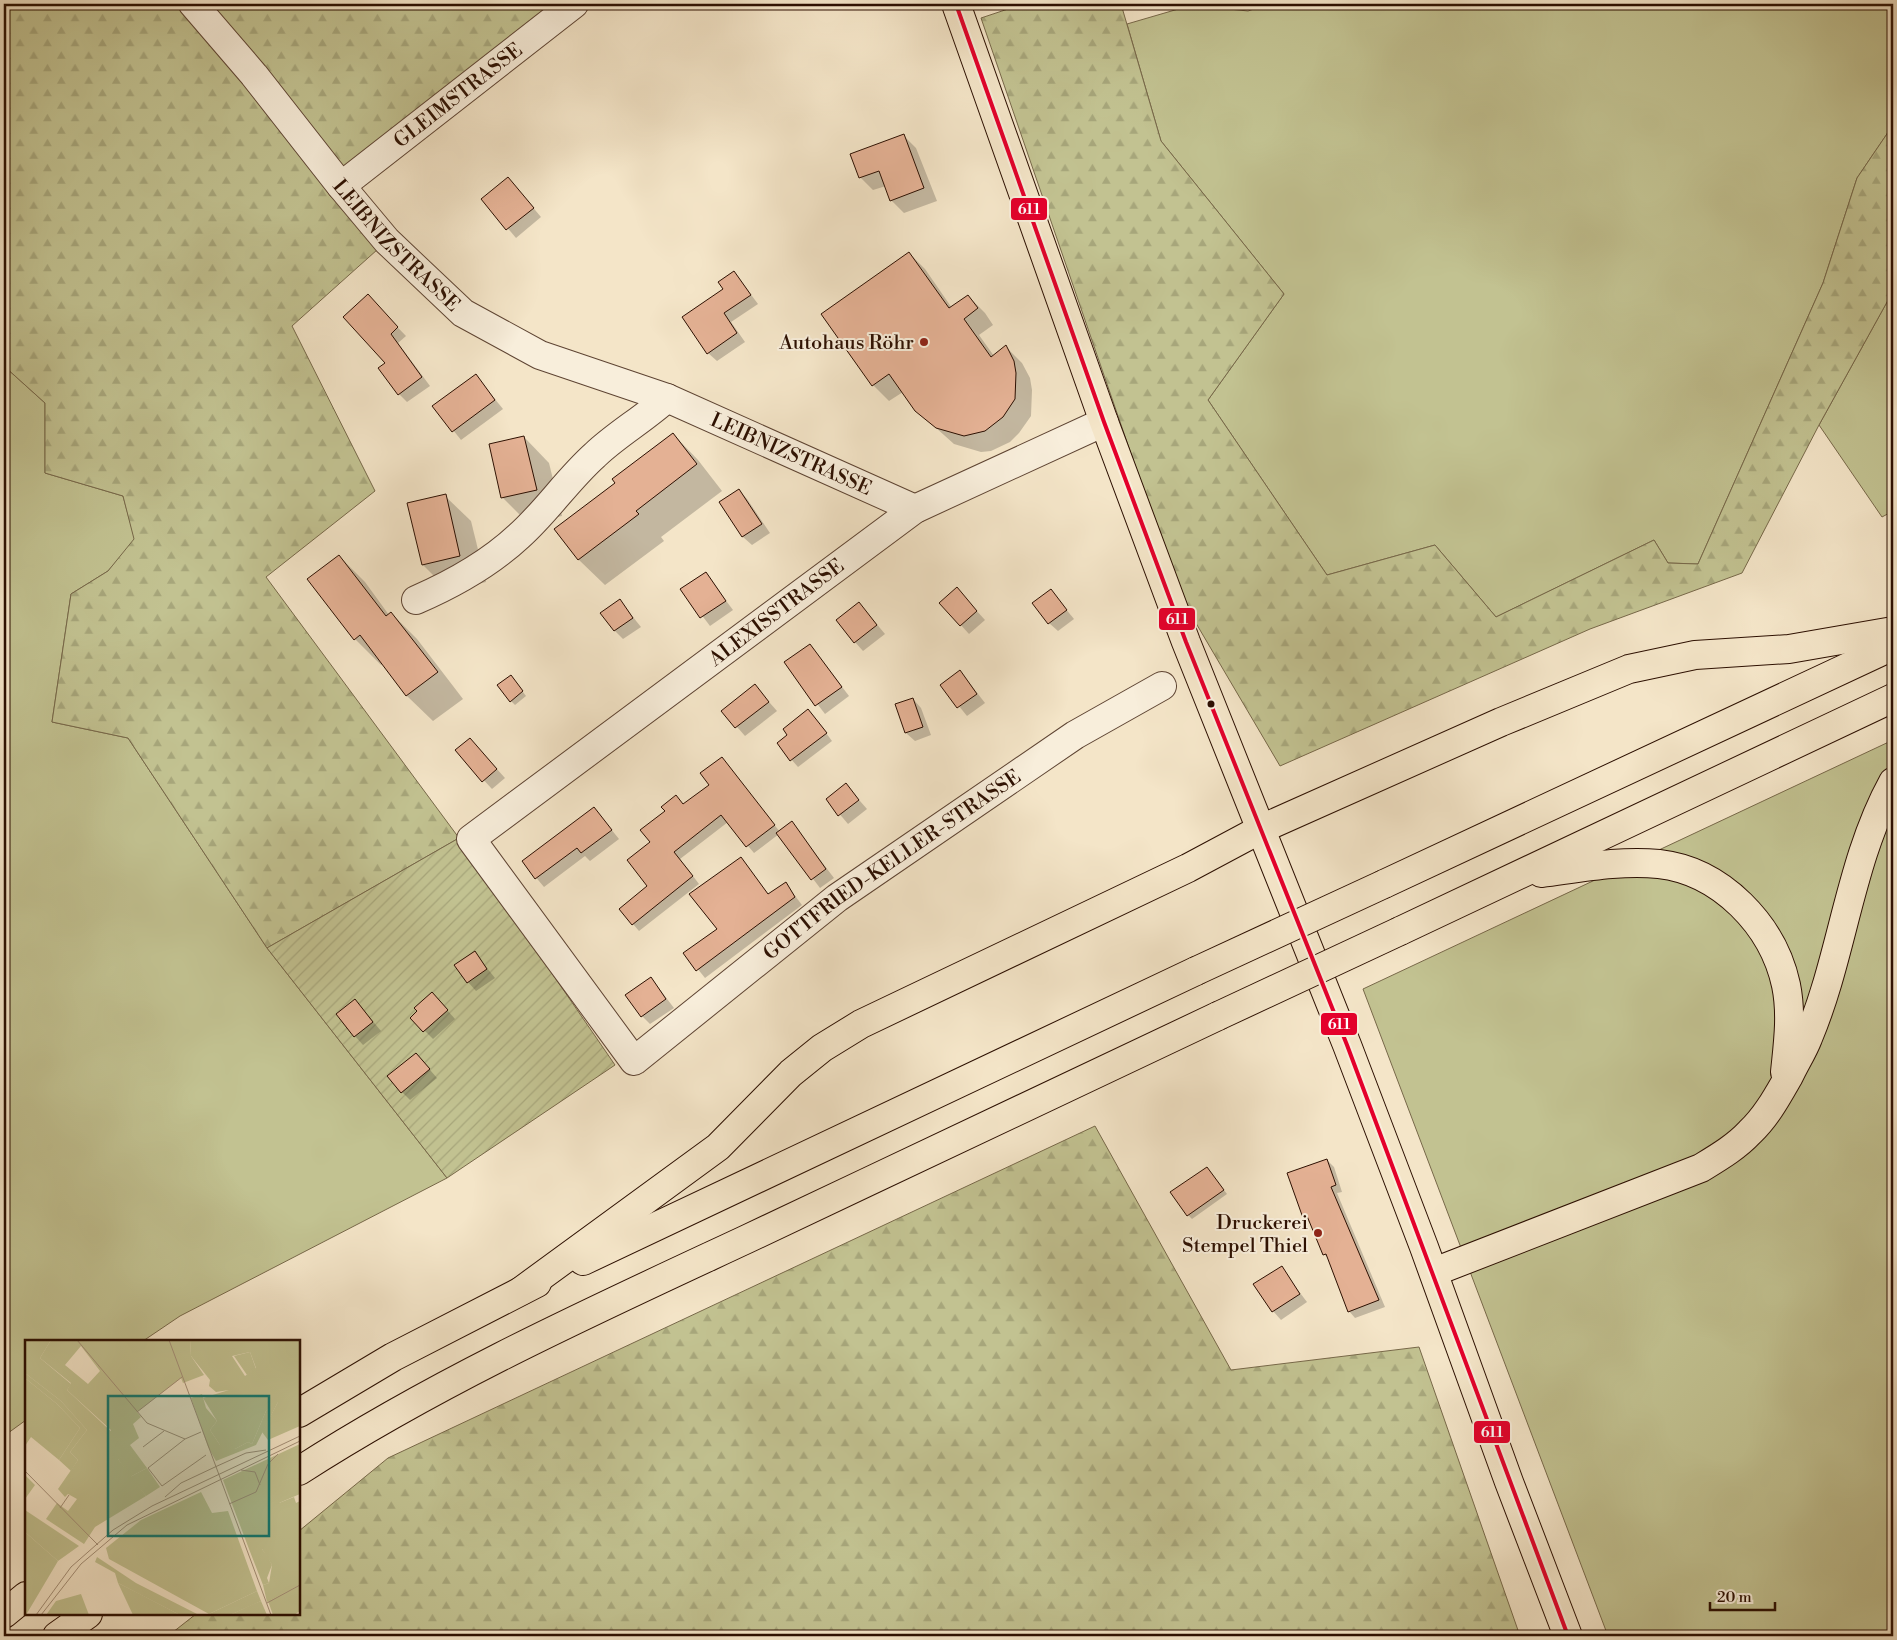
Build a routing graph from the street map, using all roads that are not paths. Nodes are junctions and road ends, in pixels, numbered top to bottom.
1 (193, 4) edge
2 (574, 4) edge
3 (956, 4) edge
4 (341, 186) junction
5 (667, 398) junction
6 (1104, 422) junction
7 (915, 509) junction
8 (416, 600) dead end
9 (1893, 631) edge
10 (1893, 646) edge
11 (1162, 686) dead end
12 (1893, 698) edge
13 (1893, 782) edge
14 (1261, 829) junction
15 (1518, 876) junction
16 (634, 1061) joint
17 (1784, 1083) junction
18 (1434, 1272) junction
19 (521, 1291) junction
20 (300, 1412) edge
21 (300, 1470) edge
22 (25, 1597) edge
23 (4, 1614) edge
24 (87, 1615) edge
25 (57, 1636) edge
26 (1568, 1636) edge

1 - 4 street, LEIBNIZSTRASSE
2 - 4 street, GLEIMSTRASSE
3 - 6 main road
4 - 5 street, LEIBNIZSTRASSE
5 - 7 street, LEIBNIZSTRASSE
5 - 8 street
6 - 7 street, ALEXISSTRASSE
6 - 14 main road
7 - 16 street, ALEXISSTRASSE
9 - 14 main road
10 - 19 main road, bridge
11 - 16 street, GOTTFRIED-KELLER-STRASSE
12 - 15 main road
13 - 17 main road
14 - 18 main road
14 - 19 main road
15 - 17 main road
15 - 21 main road, bridge
17 - 18 main road
18 - 26 main road
19 - 20 main road
22 - 23 main road
24 - 25 main road

